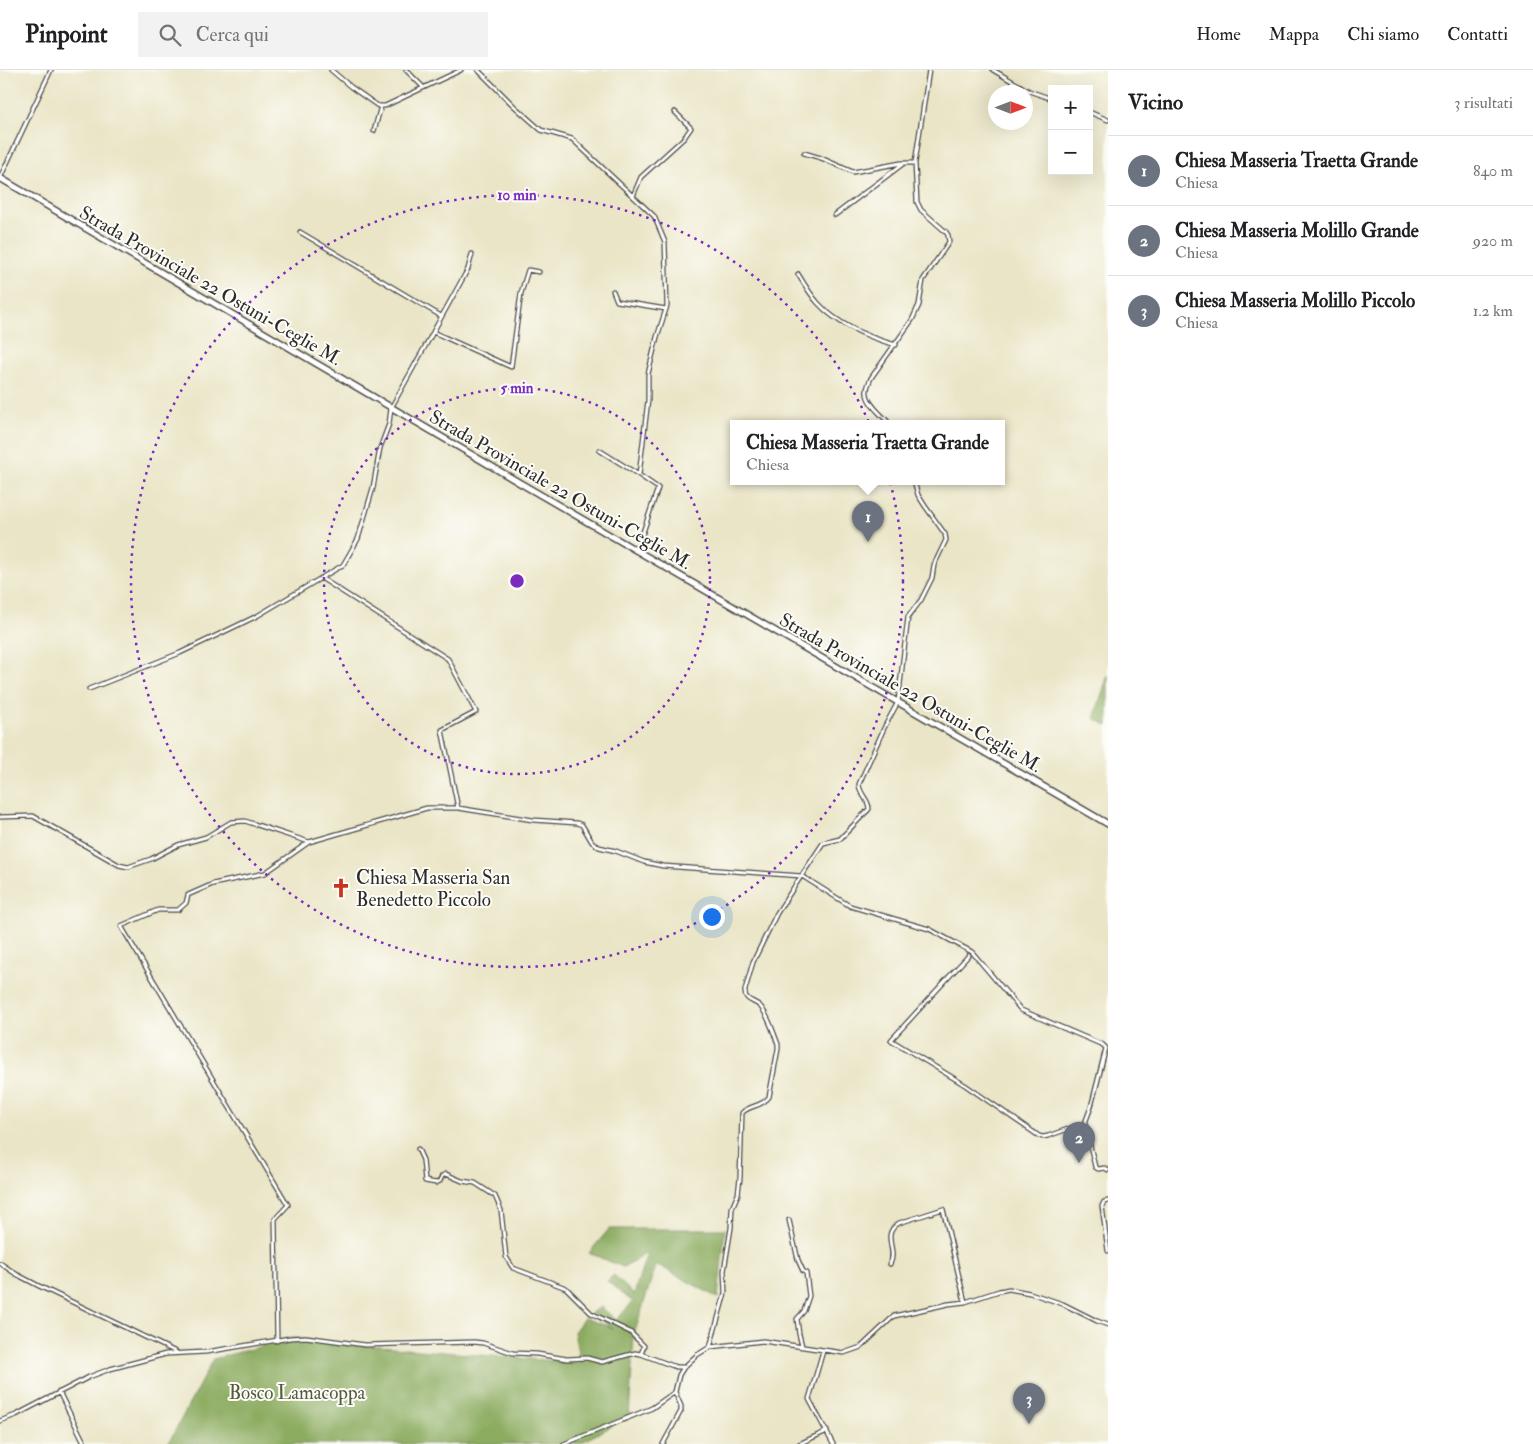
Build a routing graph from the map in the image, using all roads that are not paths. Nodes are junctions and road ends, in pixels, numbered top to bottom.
1 (51, 70) edge
2 (331, 70) edge
3 (406, 70) edge
4 (461, 70) edge
5 (478, 70) edge
6 (929, 70) edge
7 (993, 70) edge
8 (423, 87) junction
9 (1048, 98) edge
10 (381, 106) junction
11 (675, 112) dead end
12 (1093, 114) edge
13 (1108, 120) edge
14 (374, 131) dead end
15 (804, 153) dead end
16 (904, 163) junction
17 (915, 163) junction
18 (0, 179) edge
19 (633, 196) junction
20 (835, 215) dead end
21 (300, 232) dead end
22 (472, 254) dead end
23 (539, 272) dead end
24 (798, 274) dead end
25 (613, 291) dead end
26 (666, 309) junction
27 (441, 316) junction
28 (433, 332) junction
29 (896, 345) junction
30 (391, 408) junction
31 (886, 420) edge
32 (599, 450) dead end
33 (639, 476) junction
34 (915, 485) edge
35 (637, 550) junction
36 (321, 578) junction
37 (90, 689) dead end
38 (898, 702) junction
39 (458, 808) junction
40 (0, 817) edge
41 (1108, 824) edge
42 (309, 842) junction
43 (802, 876) junction
44 (968, 955) dead end
45 (1085, 1123) junction
46 (418, 1149) dead end
47 (1108, 1169) edge
48 (1108, 1201) edge
49 (789, 1220) dead end
50 (1108, 1251) edge
51 (0, 1263) edge
52 (890, 1264) dead end
53 (965, 1302) junction
54 (1108, 1325) edge
55 (276, 1341) junction
56 (803, 1346) junction
57 (710, 1347) junction
58 (166, 1348) junction
59 (823, 1351) junction
60 (179, 1353) junction
61 (166, 1354) junction
62 (641, 1354) junction
63 (684, 1367) junction
64 (58, 1392) junction
65 (675, 1392) junction
66 (0, 1421) edge
67 (827, 1432) junction
68 (86, 1444) edge
69 (564, 1444) edge
70 (663, 1444) edge
71 (799, 1444) edge
72 (834, 1444) edge

1 - 18 street
2 - 10 street
3 - 8 street
4 - 8 street
5 - 19 street
6 - 17 street
7 - 9 street
8 - 10 street
10 - 14 street
11 - 19 street
12 - 13 street
15 - 16 street
16 - 17 street
16 - 20 street
17 - 29 street
18 - 30 main road, Strada Provinciale 22 Ostuni-Ceglie M.
19 - 26 street
21 - 27 street
22 - 27 street
23 - 28 street
24 - 29 street
25 - 26 street
26 - 33 street
27 - 28 street
28 - 30 street
29 - 31 street
30 - 35 main road, Strada Provinciale 22 Ostuni-Ceglie M.
30 - 36 street
32 - 33 street
33 - 35 street
34 - 38 street
35 - 38 main road, Strada Provinciale 22 Ostuni-Ceglie M.
36 - 37 street
36 - 39 street
38 - 41 main road, Strada Provinciale 22 Ostuni-Ceglie M.
38 - 43 street
39 - 42 street
39 - 43 street
40 - 42 street
42 - 55 street
43 - 45 street
43 - 57 street
44 - 45 street
45 - 47 street
46 - 62 street
48 - 50 street
49 - 56 street
51 - 58 street
52 - 53 street
53 - 54 street
53 - 59 street
55 - 60 street
55 - 62 street
56 - 57 street
56 - 59 street
57 - 63 street
58 - 60 street
58 - 61 street
59 - 67 street
60 - 61 street
61 - 64 street
62 - 63 street
63 - 65 street
64 - 66 street
64 - 68 street
65 - 69 street
65 - 70 street
67 - 71 street
67 - 72 street

